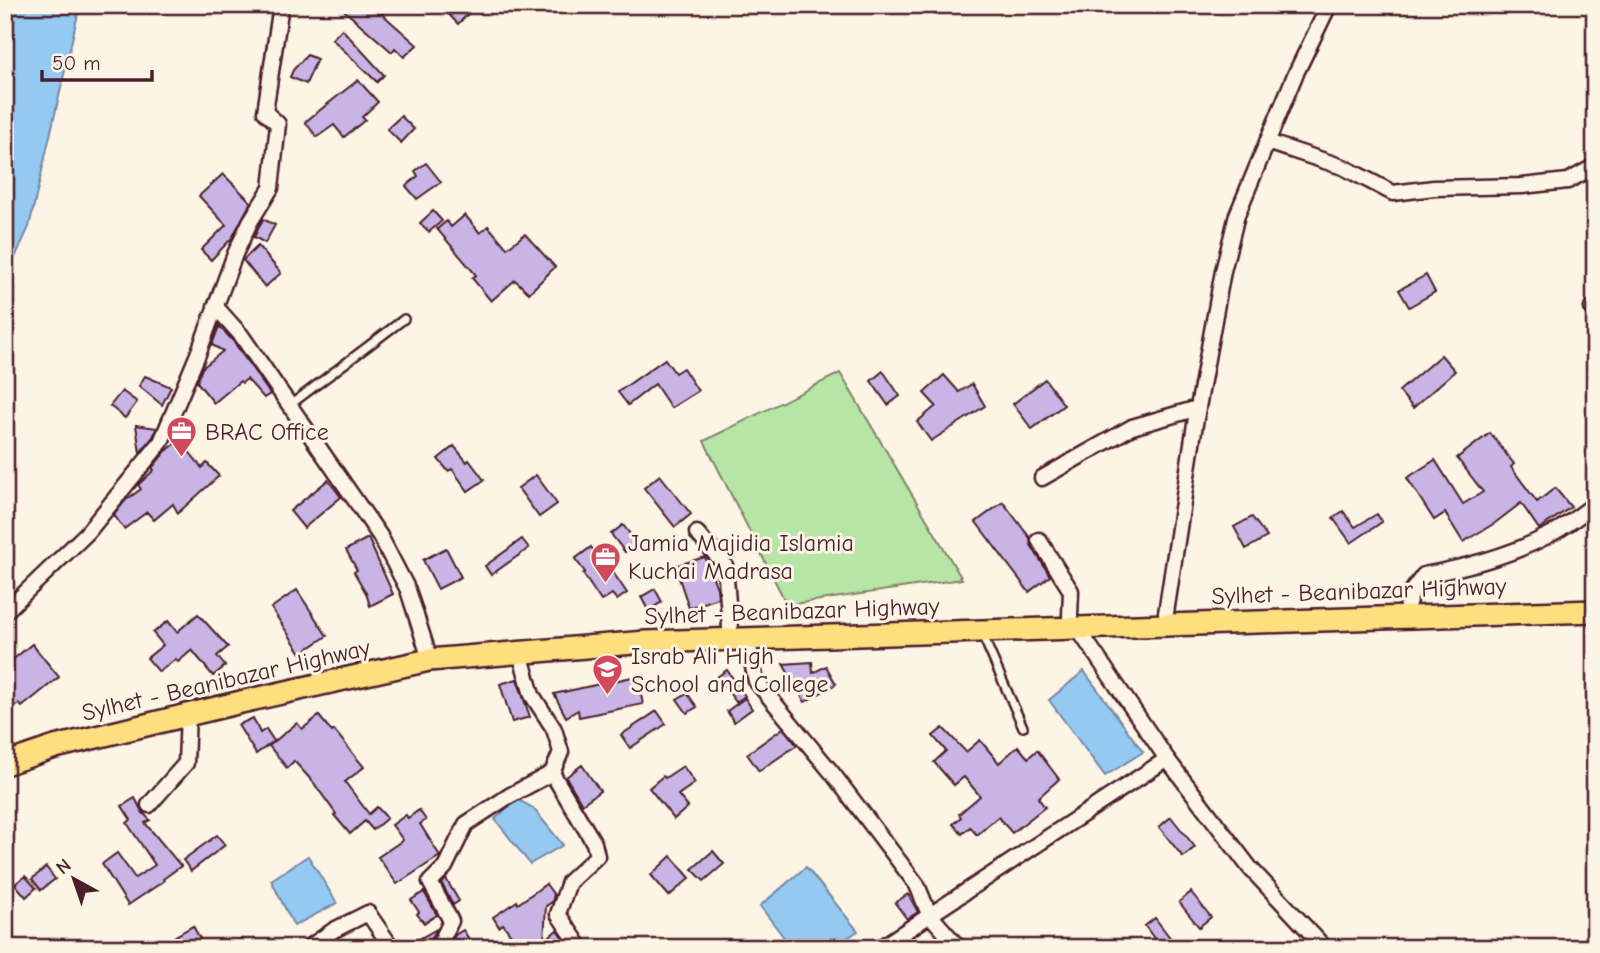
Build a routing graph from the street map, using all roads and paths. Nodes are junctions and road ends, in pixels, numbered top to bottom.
1 (281, 5) edge
2 (1329, 5) edge
3 (1267, 142) junction
4 (1595, 166) edge
5 (215, 306) junction
6 (404, 319) dead end
7 (290, 405) junction
8 (1198, 408) junction
9 (1042, 478) dead end
10 (1595, 504) edge
11 (697, 533) dead end
12 (1039, 540) dead end
13 (1595, 600) edge
14 (1406, 606) junction
15 (1595, 611) edge
16 (5, 612) edge
17 (1166, 613) junction
18 (1073, 621) junction
19 (980, 630) junction
20 (738, 633) junction
21 (427, 650) junction
22 (520, 653) junction
23 (188, 715) junction
24 (1023, 727) dead end
25 (5, 751) edge
26 (1167, 759) junction
27 (5, 764) edge
28 (552, 773) junction
29 (149, 805) dead end
30 (929, 915) junction
31 (308, 948) edge
32 (392, 948) edge
33 (435, 948) edge
34 (581, 948) edge
35 (880, 948) edge
36 (960, 948) edge
37 (1325, 948) edge

1 - 5 street
2 - 3 street
3 - 4 street
3 - 8 street
5 - 7 street
5 - 16 street
6 - 7 lane
7 - 21 street
8 - 9 street
8 - 17 street
10 - 14 street
11 - 20 street
12 - 18 street
13 - 14 main road, Sylhet - Beanibazar Highway
14 - 17 main road, Sylhet - Beanibazar Highway
15 - 18 main road, Sylhet - Beanibazar Highway
17 - 18 main road, Sylhet - Beanibazar Highway
18 - 19 main road, Sylhet - Beanibazar Highway
18 - 20 main road, Sylhet - Beanibazar Highway
18 - 26 street
19 - 20 main road, Sylhet - Beanibazar Highway
19 - 24 lane
20 - 21 main road, Sylhet - Beanibazar Highway
20 - 22 main road, Sylhet - Beanibazar Highway
20 - 30 street
21 - 25 main road, Sylhet - Beanibazar Highway
22 - 23 main road, Sylhet - Beanibazar Highway
22 - 28 street
23 - 27 main road, Sylhet - Beanibazar Highway
23 - 29 street
26 - 30 street
26 - 37 street
28 - 33 street
28 - 34 street
30 - 35 street
30 - 36 street
31 - 32 street

